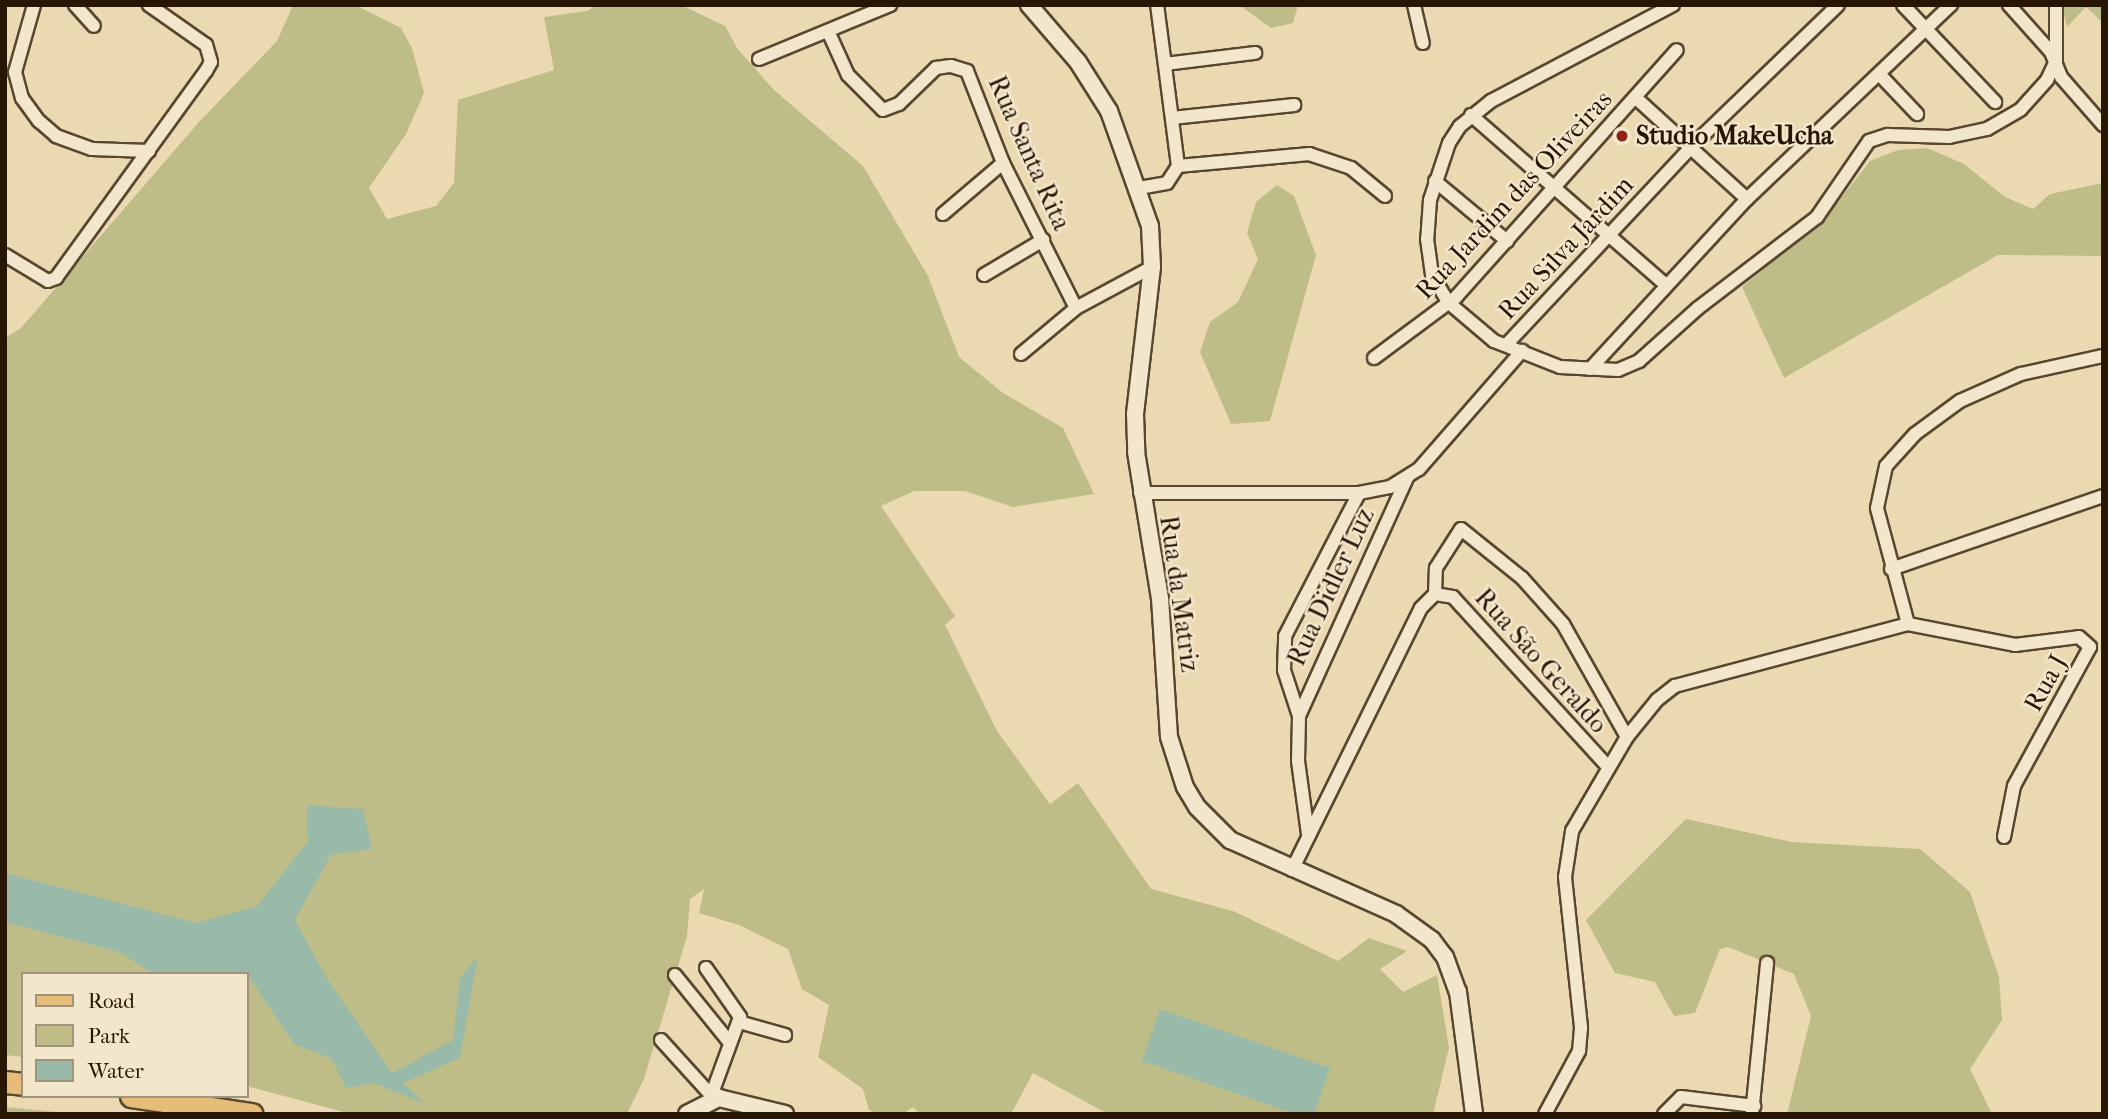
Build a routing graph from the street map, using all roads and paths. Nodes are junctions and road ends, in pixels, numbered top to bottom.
1 (34, 5) edge
2 (75, 5) edge
3 (149, 5) edge
4 (890, 5) edge
5 (1029, 5) edge
6 (1157, 5) edge
7 (1414, 5) edge
8 (1674, 5) edge
9 (1838, 5) edge
10 (1903, 5) edge
11 (1951, 5) edge
12 (2009, 5) edge
13 (2056, 5) edge
14 (94, 26) dead end
15 (1926, 29) junction
16 (828, 31) junction
17 (1423, 43) dead end
18 (1677, 50) dead end
19 (1255, 53) dead end
20 (759, 59) dead end
21 (2056, 61) junction
22 (1165, 64) junction
23 (1880, 75) junction
24 (1636, 98) junction
25 (1995, 103) dead end
26 (1294, 105) dead end
27 (1917, 114) dead end
28 (1471, 115) junction
29 (1172, 118) junction
30 (2103, 125) edge
31 (1691, 147) junction
32 (149, 151) junction
33 (1003, 163) junction
34 (1178, 166) junction
35 (1435, 181) junction
36 (1139, 188) junction
37 (1555, 188) junction
38 (1385, 196) dead end
39 (1747, 199) junction
40 (943, 214) dead end
41 (1610, 236) junction
42 (1043, 240) junction
43 (1507, 241) junction
44 (5, 255) edge
45 (1152, 267) junction
46 (984, 275) dead end
47 (1666, 285) junction
48 (1449, 303) junction
49 (1076, 308) junction
50 (1506, 345) junction
51 (1522, 351) junction
52 (1021, 354) dead end
53 (2103, 356) edge
54 (1374, 358) dead end
55 (1590, 369) junction
56 (1407, 478) junction
57 (1140, 493) junction
58 (1359, 493) junction
59 (2103, 496) edge
60 (1891, 569) junction
61 (1435, 594) junction
62 (1908, 624) junction
63 (1298, 716) junction
64 (1627, 737) junction
65 (1609, 768) junction
66 (1308, 834) junction
67 (2004, 837) dead end
68 (1292, 870) junction
69 (1767, 963) dead end
70 (705, 968) dead end
71 (675, 975) dead end
72 (739, 1022) junction
73 (785, 1035) dead end
74 (661, 1040) dead end
75 (730, 1043) junction
76 (710, 1097) junction
77 (144, 1098) edge
78 (1753, 1110) edge
79 (252, 1114) edge
80 (687, 1114) edge
81 (785, 1114) edge
82 (1474, 1114) edge
83 (1545, 1114) edge
84 (1664, 1114) edge

1 - 32 street
2 - 14 street
3 - 32 street
4 - 16 street
5 - 36 street, Rua da Matriz
6 - 22 street
7 - 17 street
8 - 28 street
9 - 31 street, Rua Silva Jardim
10 - 15 street
11 - 15 street
12 - 21 street
13 - 21 street
15 - 23 street
15 - 25 street
16 - 20 street
16 - 33 street, Rua Santa Rita
18 - 24 street, Rua Jardim das Oliveiras
19 - 22 street
21 - 30 street
21 - 55 street
22 - 29 street
23 - 27 street
23 - 39 street
24 - 31 street
24 - 37 street, Rua Jardim das Oliveiras
26 - 29 street
28 - 35 street
28 - 37 street
29 - 34 street
31 - 39 street
31 - 41 street, Rua Silva Jardim
32 - 44 street
33 - 40 street
33 - 42 street, Rua Santa Rita
34 - 36 street
34 - 38 street
35 - 43 street
35 - 48 street
36 - 45 street, Rua da Matriz
37 - 41 street
37 - 43 street, Rua Jardim das Oliveiras
39 - 47 street
41 - 47 street
41 - 50 street, Rua Silva Jardim
42 - 46 street
42 - 49 street, Rua Santa Rita
43 - 48 street, Rua Jardim das Oliveiras
45 - 49 street
45 - 57 street, Rua da Matriz
47 - 55 street
48 - 50 street
48 - 54 street, Rua Jardim das Oliveiras
49 - 52 street
50 - 51 street
51 - 55 street
51 - 56 street, Rua Silva Jardim
53 - 60 street
56 - 58 street
56 - 63 street, Rua Didler Luz
57 - 58 street
57 - 68 street, Rua da Matriz
58 - 63 street, Rua Didler Luz
59 - 60 street
60 - 62 street
61 - 64 street
61 - 65 street, Rua São Geraldo
61 - 66 street
62 - 64 street
62 - 67 street, Rua J
63 - 66 street, Rua Didler Luz
64 - 65 street
65 - 83 street
66 - 68 street
68 - 82 street, Rua da Matriz
69 - 78 street
70 - 72 street
71 - 75 street
72 - 73 street
72 - 75 street
74 - 76 street
75 - 76 street
76 - 80 street
76 - 81 street
77 - 79 main road
78 - 84 street

